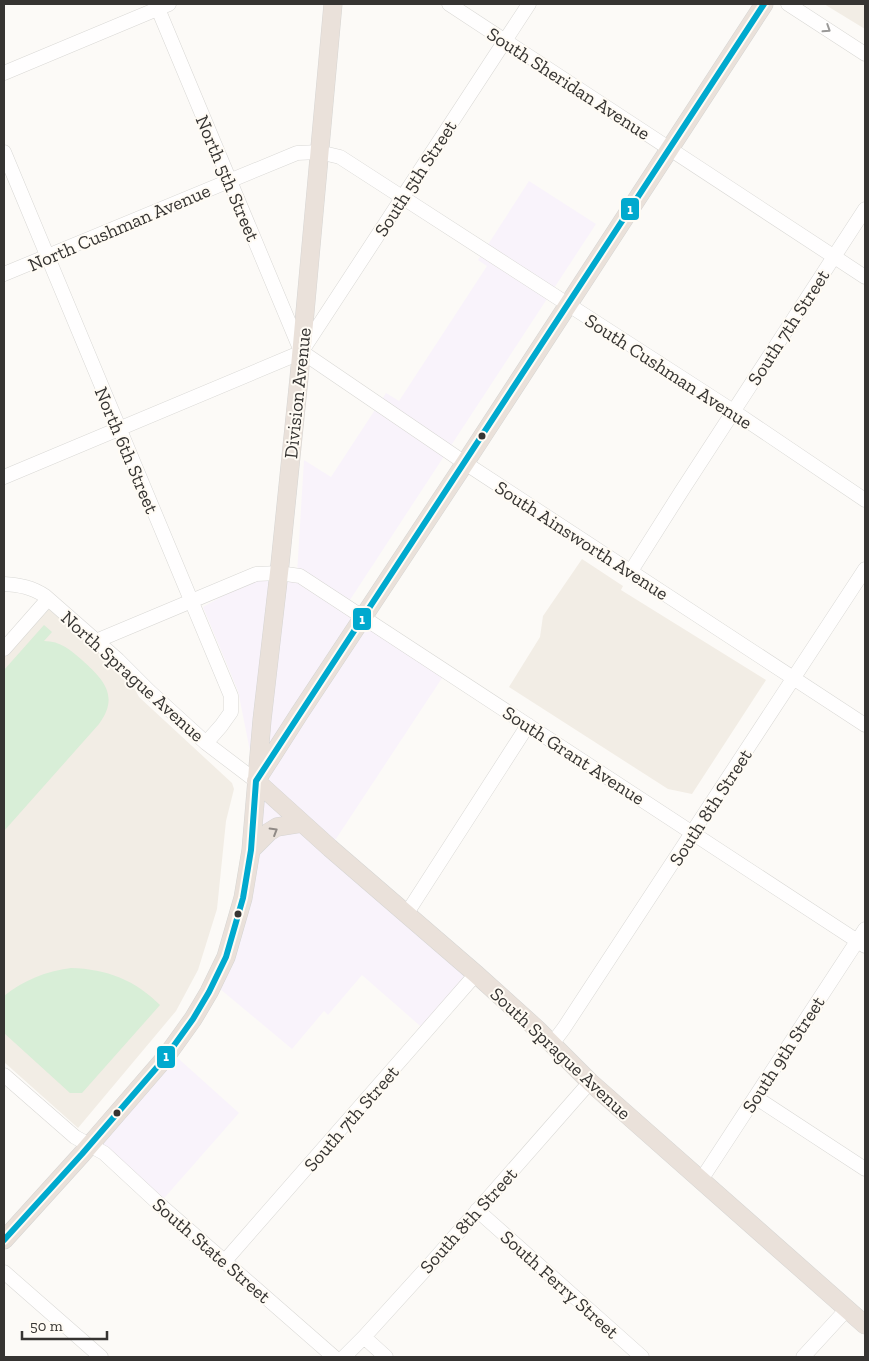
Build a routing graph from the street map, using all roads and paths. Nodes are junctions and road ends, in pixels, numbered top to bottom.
1 (333, 4) edge
2 (449, 4) edge
3 (529, 4) edge
4 (764, 4) edge
5 (788, 4) edge
6 (161, 5) edge
7 (505, 40) junction
8 (865, 54) edge
9 (4, 73) edge
10 (669, 148) junction
11 (4, 152) edge
12 (319, 152) junction
13 (229, 181) junction
14 (402, 197) junction
15 (865, 209) edge
16 (47, 256) junction
17 (834, 257) junction
18 (4, 274) edge
19 (865, 277) edge
20 (567, 305) junction
21 (302, 352) junction
22 (733, 411) junction
23 (119, 429) junction
24 (465, 463) junction
25 (4, 477) edge
26 (865, 500) edge
27 (865, 569) edge
28 (631, 571) junction
29 (279, 573) junction
30 (4, 584) edge
31 (48, 599) junction
32 (190, 601) junction
33 (363, 617) junction
34 (96, 641) junction
35 (4, 648) edge
36 (794, 679) junction
37 (528, 725) junction
38 (865, 725) edge
39 (206, 743) junction
40 (256, 781) junction
41 (302, 823) junction
42 (693, 833) junction
43 (251, 850) junction
44 (407, 913) junction
45 (863, 939) edge
46 (476, 974) junction
47 (552, 1044) junction
48 (4, 1075) edge
49 (590, 1082) junction
50 (755, 1097) junction
51 (90, 1144) junction
52 (865, 1169) edge
53 (701, 1180) junction
54 (477, 1210) junction
55 (4, 1240) edge
56 (224, 1262) junction
57 (4, 1272) edge
58 (847, 1309) junction
59 (865, 1325) edge
60 (364, 1337) junction
61 (101, 1357) edge
62 (334, 1357) edge
63 (344, 1357) edge
64 (386, 1357) edge
65 (642, 1357) edge
66 (802, 1357) edge

1 - 12 main road, Division Avenue
2 - 7 street, South Sheridan Avenue
3 - 7 street, South 5th Street
4 - 10 main road
5 -> 8 street
6 - 9 street
6 - 13 street, North 5th Street
7 - 10 street, South Sheridan Avenue
7 - 14 street, South 5th Street
10 - 17 street, South Sheridan Avenue
10 - 20 main road
11 - 16 street, North 6th Street
12 - 13 street, North Cushman Avenue
12 - 14 street, South Cushman Avenue
12 - 21 main road, Division Avenue
13 - 16 street, North Cushman Avenue
13 - 21 street, North 5th Street
14 - 20 street, South Cushman Avenue
14 - 21 street, South 5th Street
15 - 17 street, South 7th Street
16 - 18 street, North Cushman Avenue
16 - 23 street, North 6th Street
17 - 19 street, South Sheridan Avenue
17 - 22 street, South 7th Street
20 - 22 street, South Cushman Avenue
20 - 24 main road
21 - 23 street
21 - 24 street, South Ainsworth Avenue
21 - 29 main road, Division Avenue
22 - 26 street, South Cushman Avenue
22 - 28 street, South 7th Street
23 - 25 street
23 - 32 street, North 6th Street
24 - 28 street, South Ainsworth Avenue
24 - 33 main road
27 - 36 street, South 8th Street
28 - 36 street, South Ainsworth Avenue
29 - 32 street, South Grant Avenue
29 - 33 street, South Grant Avenue
29 - 40 main road, Division Avenue
30 - 31 street, North Sprague Avenue
31 - 34 street, North Sprague Avenue
31 - 35 street
32 - 34 street, South Grant Avenue
32 - 39 street, North 6th Street
33 - 37 street, South Grant Avenue
33 - 40 main road
34 - 39 street, North Sprague Avenue
36 - 38 street, South Ainsworth Avenue
36 - 42 street, South 8th Street
37 - 42 street, South Grant Avenue
37 - 44 street
39 - 40 street, North Sprague Avenue
40 - 41 main road, South Sprague Avenue
40 - 43 main road, Division Avenue
43 -> 41 main road
41 - 44 main road, South Sprague Avenue
42 - 45 street, South Grant Avenue
42 - 47 street, South 8th Street
43 - 51 main road, Division Avenue
44 - 46 main road, South Sprague Avenue
45 - 50 street, South 9th Street
46 - 47 main road, South Sprague Avenue
46 - 56 street, South 7th Street
47 - 49 main road, South Sprague Avenue
48 - 51 street, South State Street
49 - 53 main road, South Sprague Avenue
49 - 54 street, South 8th Street
50 - 52 street
50 - 53 street, South 9th Street
51 - 55 main road, Division Avenue
51 - 56 street, South State Street
53 - 58 main road, South Sprague Avenue
54 - 60 street, South 8th Street
54 - 65 street, South Ferry Street
56 - 62 street, South State Street
57 - 61 street
58 - 59 main road, South Sprague Avenue
58 - 66 street
60 - 63 street, South 8th Street
60 - 64 street

